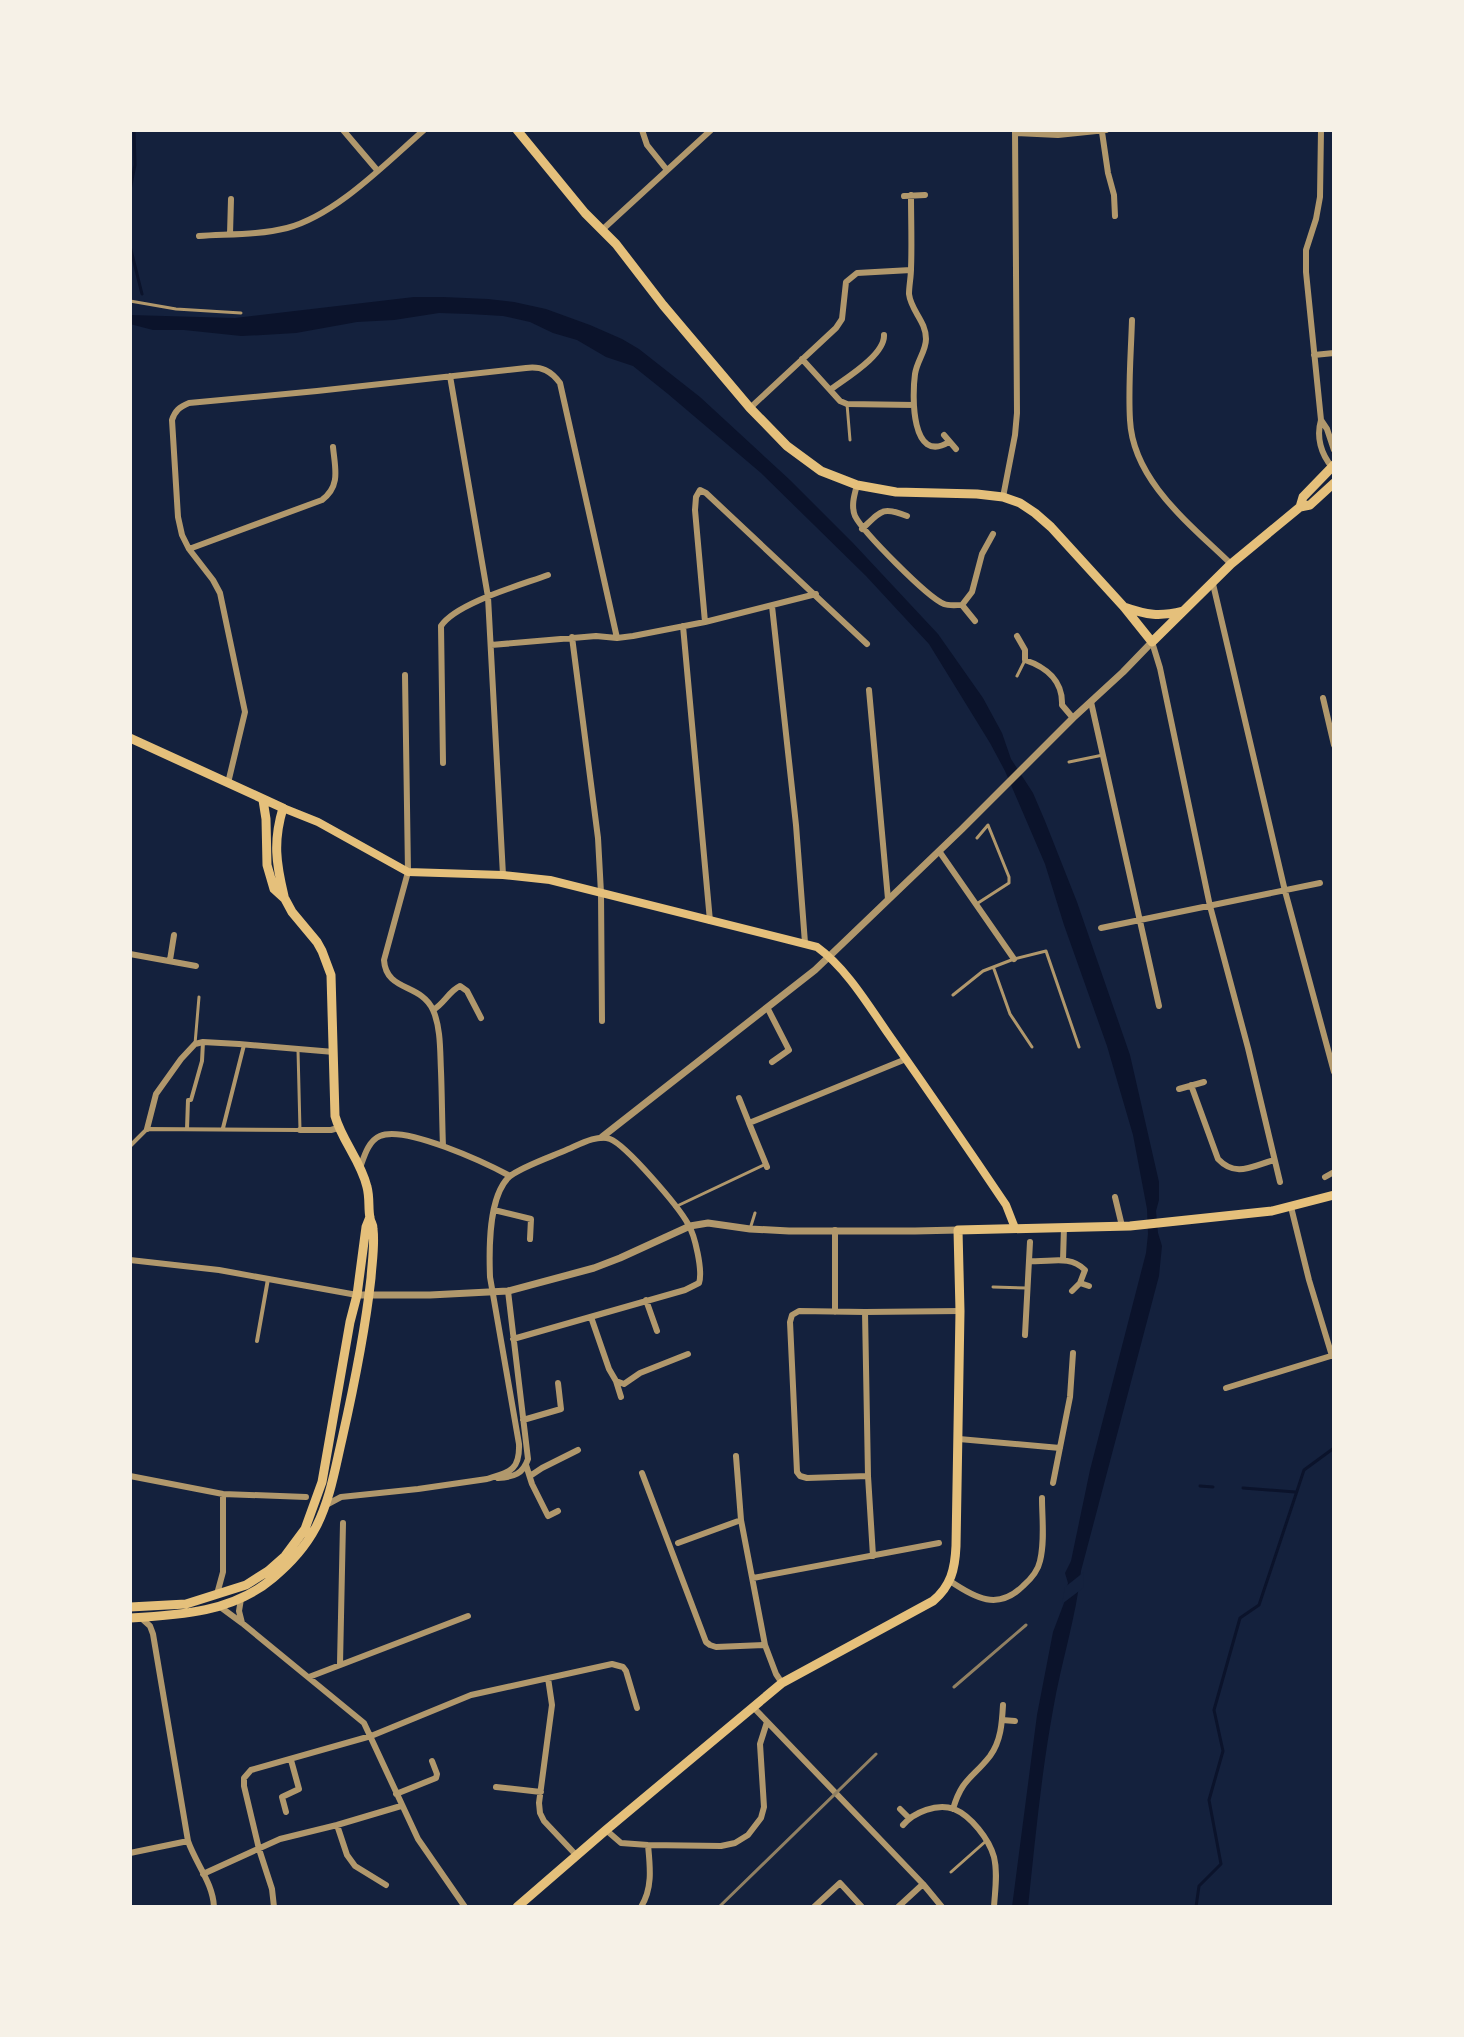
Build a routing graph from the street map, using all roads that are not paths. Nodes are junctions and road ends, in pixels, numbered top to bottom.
1 (343, 130) edge
2 (424, 130) edge
3 (517, 130) edge
4 (642, 130) edge
5 (711, 130) edge
6 (1321, 130) edge
7 (1104, 131) edge
8 (1015, 132) edge
9 (377, 170) junction
10 (667, 170) junction
11 (925, 195) dead end
12 (231, 199) dead end
13 (1115, 216) dead end
14 (602, 230) junction
15 (230, 234) junction
16 (199, 236) dead end
17 (911, 270) junction
18 (130, 301) edge
19 (241, 313) dead end
20 (1132, 320) dead end
21 (884, 335) dead end
22 (1334, 353) edge
23 (1314, 355) junction
24 (802, 359) junction
25 (450, 376) junction
26 (830, 390) junction
27 (847, 404) junction
28 (914, 405) junction
29 (750, 408) junction
30 (1321, 420) junction
31 (944, 435) dead end
32 (850, 440) dead end
33 (949, 442) junction
34 (333, 447) dead end
35 (956, 449) dead end
36 (1334, 450) edge
37 (1333, 467) edge
38 (857, 485) junction
39 (1332, 487) edge
40 (1003, 497) junction
41 (1300, 507) junction
42 (907, 516) dead end
43 (862, 529) junction
44 (993, 534) dead end
45 (189, 549) junction
46 (1231, 564) junction
47 (548, 575) dead end
48 (1213, 584) junction
49 (816, 594) junction
50 (488, 597) junction
51 (962, 605) junction
52 (772, 606) junction
53 (1124, 607) junction
54 (1185, 611) junction
55 (975, 621) dead end
56 (705, 622) junction
57 (683, 626) junction
58 (1017, 636) dead end
59 (572, 637) junction
60 (617, 638) junction
61 (1152, 642) junction
62 (867, 644) dead end
63 (491, 645) junction
64 (1025, 660) junction
65 (405, 675) dead end
66 (1017, 676) dead end
67 (869, 690) dead end
68 (1323, 698) dead end
69 (1091, 702) junction
70 (1073, 718) junction
71 (1331, 721) edge
72 (130, 738) edge
73 (1334, 745) edge
74 (1103, 755) junction
75 (1069, 762) dead end
76 (443, 763) dead end
77 (228, 783) junction
78 (263, 800) junction
79 (283, 808) junction
80 (977, 838) dead end
81 (939, 851) junction
82 (413, 873) junction
83 (503, 875) junction
84 (1320, 883) dead end
85 (1285, 891) junction
86 (601, 893) junction
87 (285, 899) junction
88 (888, 899) junction
89 (975, 905) junction
90 (1210, 906) junction
91 (1139, 920) junction
92 (710, 921) junction
93 (1101, 928) dead end
94 (174, 935) dead end
95 (805, 943) junction
96 (130, 954) edge
97 (830, 956) junction
98 (1014, 959) junction
99 (170, 960) junction
100 (196, 966) dead end
101 (994, 969) junction
102 (953, 995) dead end
103 (199, 997) dead end
104 (1159, 1006) dead end
105 (768, 1009) junction
106 (433, 1010) junction
107 (481, 1018) dead end
108 (602, 1021) dead end
109 (199, 1043) junction
110 (244, 1045) junction
111 (1032, 1047) dead end
112 (1079, 1047) dead end
113 (298, 1050) junction
114 (334, 1052) junction
115 (906, 1059) junction
116 (772, 1062) dead end
117 (1334, 1072) edge
118 (1204, 1082) dead end
119 (1191, 1085) junction
120 (1179, 1089) dead end
121 (739, 1098) dead end
122 (749, 1123) junction
123 (223, 1128) junction
124 (338, 1128) junction
125 (147, 1129) junction
126 (187, 1129) junction
127 (300, 1130) junction
128 (602, 1137) junction
129 (130, 1146) edge
130 (443, 1146) junction
131 (1274, 1160) junction
132 (767, 1165) joint
133 (360, 1168) junction
134 (1334, 1172) edge
135 (510, 1176) junction
136 (1325, 1177) dead end
137 (1280, 1182) dead end
138 (1334, 1195) edge
139 (1115, 1197) dead end
140 (675, 1207) junction
141 (1291, 1207) junction
142 (494, 1210) junction
143 (755, 1213) dead end
144 (370, 1217) junction
145 (690, 1226) junction
146 (1126, 1226) junction
147 (1064, 1227) junction
148 (1015, 1228) junction
149 (750, 1229) junction
150 (835, 1230) junction
151 (958, 1230) junction
152 (530, 1239) dead end
153 (1030, 1242) dead end
154 (130, 1260) edge
155 (1063, 1260) junction
156 (1029, 1261) junction
157 (268, 1279) junction
158 (1080, 1283) junction
159 (1089, 1286) dead end
160 (993, 1287) dead end
161 (1027, 1288) junction
162 (508, 1291) junction
163 (1072, 1291) dead end
164 (494, 1292) junction
165 (357, 1295) junction
166 (369, 1296) junction
167 (646, 1300) junction
168 (960, 1311) junction
169 (835, 1312) junction
170 (865, 1312) junction
171 (591, 1317) junction
172 (657, 1331) dead end
173 (1025, 1335) dead end
174 (513, 1339) junction
175 (257, 1341) dead end
176 (1073, 1353) dead end
177 (688, 1354) dead end
178 (1333, 1355) edge
179 (616, 1381) junction
180 (558, 1383) dead end
181 (1226, 1388) dead end
182 (621, 1397) dead end
183 (523, 1420) junction
184 (959, 1439) junction
185 (1060, 1448) junction
186 (578, 1450) dead end
187 (736, 1456) dead end
188 (526, 1465) junction
189 (642, 1473) dead end
190 (130, 1476) edge
191 (530, 1476) junction
192 (868, 1476) junction
193 (487, 1479) junction
194 (1053, 1483) dead end
195 (223, 1494) junction
196 (306, 1497) dead end
197 (1042, 1498) dead end
198 (325, 1506) junction
199 (558, 1511) dead end
200 (741, 1520) junction
201 (343, 1523) dead end
202 (678, 1543) dead end
203 (939, 1543) dead end
204 (873, 1556) junction
205 (753, 1578) junction
206 (950, 1581) junction
207 (241, 1598) junction
208 (218, 1601) junction
209 (130, 1606) edge
210 (137, 1614) edge
211 (162, 1616) junction
212 (468, 1616) dead end
213 (455, 1620) junction
214 (242, 1623) junction
215 (459, 1630) dead end
216 (153, 1634) junction
217 (765, 1645) junction
218 (340, 1664) junction
219 (309, 1677) junction
220 (548, 1678) junction
221 (782, 1683) junction
222 (1003, 1705) dead end
223 (753, 1707) junction
224 (637, 1708) dead end
225 (1002, 1720) junction
226 (1015, 1721) dead end
227 (767, 1722) junction
228 (371, 1736) junction
229 (291, 1760) junction
230 (432, 1761) dead end
231 (496, 1787) dead end
232 (541, 1792) junction
233 (396, 1794) junction
234 (401, 1806) junction
235 (900, 1809) dead end
236 (953, 1809) junction
237 (286, 1812) dead end
238 (909, 1818) junction
239 (337, 1825) junction
240 (903, 1825) dead end
241 (606, 1830) junction
242 (188, 1841) junction
243 (986, 1841) junction
244 (648, 1845) junction
245 (259, 1849) junction
246 (130, 1853) edge
247 (577, 1856) junction
248 (951, 1872) dead end
249 (203, 1874) junction
250 (923, 1884) junction
251 (386, 1885) dead end
252 (214, 1907) edge
253 (274, 1907) edge
254 (465, 1907) edge
255 (517, 1907) edge
256 (641, 1907) edge
257 (814, 1907) edge
258 (862, 1907) edge
259 (898, 1907) edge
260 (942, 1907) edge
261 (994, 1907) edge

1 - 9 street
2 - 9 street
3 - 14 main road
4 - 10 street
5 - 10 street
6 - 23 street
7 - 8 street
7 - 13 street
8 - 40 street
9 - 15 street
10 - 14 street
11 - 17 street
12 - 15 street
14 - 29 main road
15 - 16 street
17 - 24 street
17 - 28 street
18 - 19 lane
20 - 46 street
21 - 26 street
22 - 23 street
23 - 30 street
24 - 26 street
24 - 29 street
25 - 45 street
25 - 50 street
25 - 60 street
26 - 27 street
27 - 28 street
27 - 32 lane
28 - 33 street
29 - 38 main road
30 - 36 street
30 - 37 street
31 - 33 street
33 - 35 street
34 - 45 street
37 - 41 main road
38 - 40 main road
38 - 43 street
39 - 41 main road
40 - 53 main road
41 - 46 main road
42 - 43 street
43 - 51 street
44 - 51 street
45 - 77 street
46 - 48 main road
47 - 50 street
48 - 54 main road
48 - 85 street
49 - 52 street
49 - 56 street
49 - 62 street
50 - 63 street
50 - 76 street
51 - 55 street
52 - 56 street
52 - 95 street
53 - 54 main road
53 - 61 main road
54 - 61 main road
56 - 57 street
57 - 60 street
57 - 92 street
58 - 64 street
59 - 60 street
59 - 63 street
59 - 86 street
61 - 69 street
61 - 90 street
63 - 83 street
64 - 66 lane
64 - 70 street
65 - 82 street
67 - 88 street
68 - 71 street
69 - 70 street
69 - 74 street
70 - 81 street
71 - 73 street
72 - 77 main road
74 - 75 lane
74 - 91 street
77 - 78 main road
78 - 79 main road
78 - 87 main road
79 - 82 main road
79 - 87 main road
80 - 89 lane
81 - 88 street
81 - 89 street
82 - 83 main road
82 - 106 street
83 - 86 main road
84 - 85 street
85 - 90 street
85 - 117 street
86 - 92 main road
86 - 108 street
87 - 114 main road
88 - 97 street
89 - 98 street
90 - 91 street
90 - 131 street
91 - 93 street
91 - 104 street
92 - 95 main road
94 - 99 street
95 - 97 main road
96 - 99 street
97 - 105 street
97 - 115 main road
98 - 101 lane
98 - 112 lane
99 - 100 street
101 - 102 lane
101 - 111 lane
103 - 109 lane
105 - 116 street
105 - 128 street
106 - 107 street
106 - 130 street
109 - 110 street
109 - 125 street
109 - 126 street
110 - 113 street
110 - 123 street
113 - 114 street
113 - 127 lane
114 - 124 main road
115 - 122 street
115 - 148 main road
118 - 119 street
119 - 120 street
119 - 131 street
121 - 122 street
122 - 132 street
123 - 126 street
123 - 127 street
124 - 127 street
124 - 133 main road
125 - 126 street
125 - 129 street
128 - 135 street
128 - 140 street
130 - 133 street
130 - 135 street
131 - 137 street
132 - 140 lane
133 - 144 main road
134 - 136 street
135 - 142 street
138 - 141 main road
139 - 146 street
140 - 145 street
141 - 146 main road
141 - 178 street
142 - 152 street
142 - 164 street
143 - 149 lane
144 - 165 main road
144 - 166 main road
145 - 149 street
145 - 162 street
145 - 167 street
146 - 147 main road
147 - 148 main road
147 - 155 street
148 - 151 main road
149 - 150 street
150 - 151 street
150 - 169 street
151 - 168 main road
153 - 156 street
154 - 157 street
155 - 156 street
155 - 158 street
156 - 161 street
157 - 165 street
157 - 175 street
158 - 159 street
158 - 163 street
160 - 161 lane
161 - 173 street
162 - 164 street
162 - 174 street
164 - 166 street
164 - 193 street
165 - 166 street
165 - 208 main road
166 - 198 main road
167 - 171 street
167 - 172 street
168 - 170 street
168 - 184 main road
169 - 170 street
169 - 192 street
170 - 192 street
171 - 174 street
171 - 179 street
174 - 183 street
176 - 185 street
177 - 179 street
178 - 181 street
179 - 182 street
180 - 183 street
183 - 188 street
184 - 185 street
184 - 206 main road
185 - 194 street
186 - 191 street
187 - 200 street
188 - 191 street
188 - 193 street
189 - 217 street
190 - 195 street
191 - 199 street
192 - 204 street
193 - 198 street
195 - 196 street
195 - 208 street
197 - 206 street
198 - 207 main road
200 - 202 street
200 - 205 street
201 - 218 street
203 - 204 street
204 - 205 street
205 - 217 street
206 - 221 main road
207 - 208 main road
207 - 214 street
208 - 210 main road
208 - 211 main road
208 - 214 street
209 - 210 main road
210 - 211 main road
210 - 216 street
211 - 216 street
212 - 213 street
213 - 215 street
213 - 218 street
214 - 219 street
216 - 242 street
217 - 221 street
218 - 219 street
219 - 228 street
220 - 224 street
220 - 228 street
220 - 232 street
221 - 223 main road
222 - 225 street
223 - 227 street
223 - 241 main road
225 - 226 street
225 - 236 street
227 - 244 street
227 - 250 street
228 - 229 street
228 - 233 street
229 - 237 street
229 - 245 street
230 - 233 street
231 - 232 street
232 - 247 street
233 - 234 street
234 - 239 street
234 - 254 street
235 - 238 street
236 - 238 street
236 - 243 street
238 - 240 street
239 - 245 street
239 - 251 street
241 - 244 street
241 - 247 main road
242 - 246 street
242 - 249 street
243 - 248 lane
243 - 261 street
244 - 256 street
245 - 249 street
245 - 253 street
247 - 255 main road
249 - 252 street
250 - 259 street
250 - 260 street
257 - 258 street

